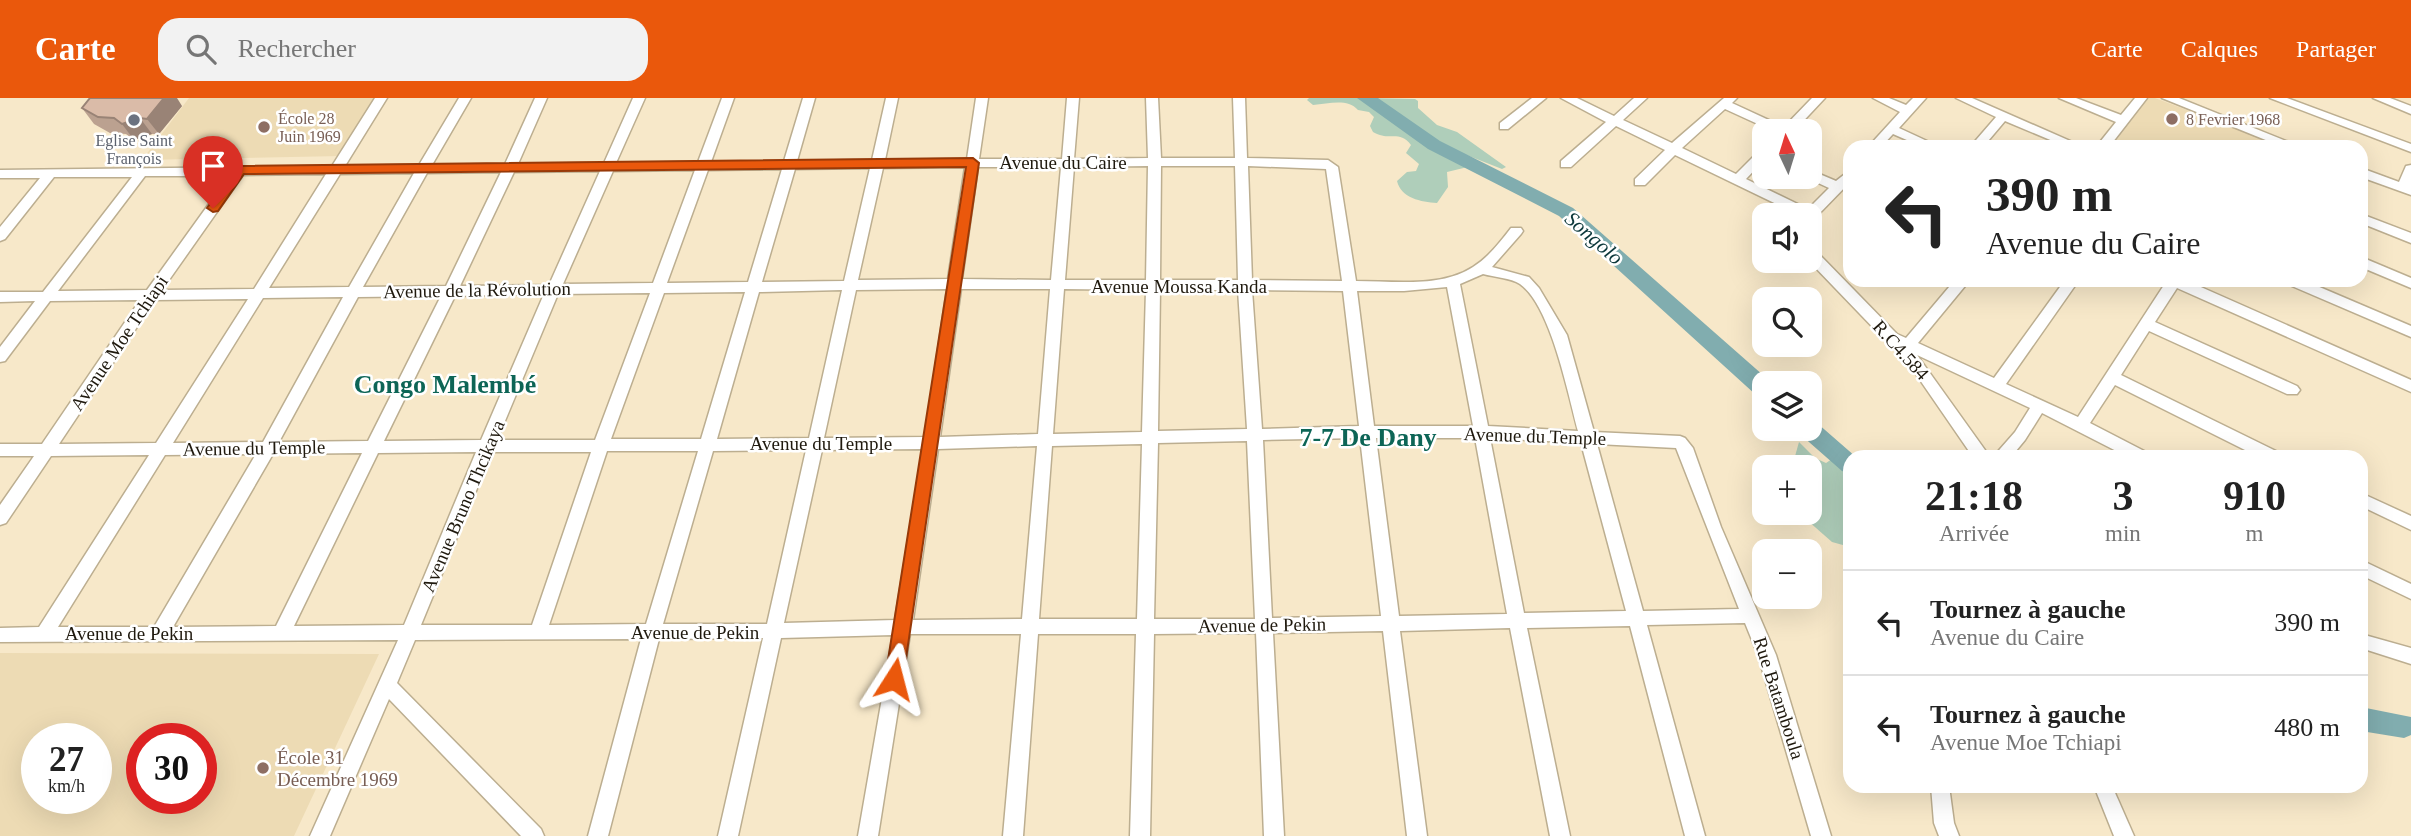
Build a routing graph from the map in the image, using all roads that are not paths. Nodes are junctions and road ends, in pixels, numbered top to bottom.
1 (381, 98) edge
2 (465, 98) edge
3 (541, 98) edge
4 (639, 98) edge
5 (728, 98) edge
6 (809, 98) edge
7 (892, 98) edge
8 (982, 98) edge
9 (1073, 98) edge
10 (1152, 98) edge
11 (1239, 98) edge
12 (1540, 98) edge
13 (1567, 98) edge
14 (1641, 98) edge
15 (1819, 98) edge
16 (1879, 98) edge
17 (1920, 98) edge
18 (1962, 98) edge
19 (2065, 98) edge
20 (2141, 98) edge
21 (2168, 98) edge
22 (2276, 98) edge
23 (2379, 98) edge
24 (1728, 101) edge
25 (1907, 110) junction
26 (2411, 110) edge
27 (2003, 116) junction
28 (1762, 119) edge
29 (1797, 119) edge
30 (2123, 120) junction
31 (1616, 121) junction
32 (1504, 126) dead end
33 (1891, 129) junction
34 (1881, 140) edge
35 (1917, 140) edge
36 (1982, 140) edge
37 (2061, 140) edge
38 (2107, 140) edge
39 (2263, 140) edge
40 (2411, 148) edge
41 (1673, 149) junction
42 (1068, 162) junction
43 (1154, 162) junction
44 (1241, 162) junction
45 (973, 163) junction
46 (877, 164) junction
47 (1566, 164) dead end
48 (1752, 165) edge
49 (609, 166) junction
50 (704, 166) junction
51 (790, 166) junction
52 (509, 168) junction
53 (337, 169) junction
54 (422, 169) junction
55 (2411, 169) edge
56 (240, 170) junction
57 (142, 172) junction
58 (51, 173) junction
59 (0, 174) edge
60 (2368, 175) edge
61 (1822, 180) edge
62 (1736, 181) junction
63 (1640, 182) dead end
64 (1843, 182) edge
65 (1838, 187) junction
66 (2406, 189) edge
67 (1783, 203) edge
68 (1821, 203) edge
69 (2368, 221) edge
70 (1516, 231) dead end
71 (0, 236) edge
72 (2411, 238) edge
73 (2368, 265) edge
74 (1822, 266) edge
75 (1483, 269) junction
76 (1453, 282) junction
77 (2411, 283) edge
78 (955, 284) junction
79 (850, 286) junction
80 (1059, 286) junction
81 (1151, 286) junction
82 (1245, 286) junction
83 (1348, 286) junction
84 (755, 287) junction
85 (1854, 287) edge
86 (1956, 287) edge
87 (2067, 287) edge
88 (2170, 287) edge
89 (2190, 287) edge
90 (2306, 287) edge
91 (660, 288) junction
92 (554, 290) junction
93 (451, 291) junction
94 (354, 292) junction
95 (257, 293) junction
96 (1849, 294) junction
97 (151, 295) junction
98 (48, 296) junction
99 (0, 297) edge
100 (2146, 324) junction
101 (2411, 332) edge
102 (1903, 342) junction
103 (0, 357) edge
104 (2112, 377) junction
105 (1997, 385) junction
106 (2411, 386) edge
107 (2292, 390) dead end
108 (2039, 406) junction
109 (2081, 425) junction
110 (1366, 432) junction
111 (1481, 432) junction
112 (1255, 436) junction
113 (1589, 437) junction
114 (1150, 438) junction
115 (1045, 439) junction
116 (932, 443) junction
117 (708, 444) junction
118 (814, 444) junction
119 (1683, 444) joint
120 (601, 445) junction
121 (488, 446) junction
122 (372, 447) junction
123 (268, 448) junction
124 (48, 449) junction
125 (159, 449) junction
126 (0, 450) edge
127 (1977, 450) edge
128 (2007, 450) edge
129 (2129, 450) edge
130 (2260, 450) edge
131 (2368, 502) edge
132 (0, 518) edge
133 (2411, 523) edge
134 (2368, 570) edge
135 (2411, 592) edge
136 (1750, 616) junction
137 (1638, 619) junction
138 (1518, 620) junction
139 (1391, 622) junction
140 (1032, 626) junction
141 (1147, 626) junction
142 (1265, 626) junction
143 (903, 627) junction
144 (773, 631) junction
145 (282, 632) junction
146 (410, 632) junction
147 (652, 632) junction
148 (45, 633) junction
149 (160, 633) junction
150 (538, 633) junction
151 (0, 635) edge
152 (2368, 647) edge
153 (2411, 656) edge
154 (387, 685) junction
155 (1941, 793) edge
156 (2107, 793) edge
157 (320, 836) edge
158 (534, 836) edge
159 (598, 836) edge
160 (728, 836) edge
161 (868, 836) edge
162 (1013, 836) edge
163 (1140, 836) edge
164 (1274, 836) edge
165 (1417, 836) edge
166 (1560, 836) edge
167 (1695, 836) edge
168 (1821, 836) edge
169 (1949, 836) edge
170 (2124, 836) edge

1 - 53 street
2 - 54 street
3 - 52 street
4 - 49 street, Avenue Bruno Thcikaya
5 - 50 street
6 - 51 street
7 - 46 street
8 - 45 street
9 - 42 street
10 - 43 street
11 - 44 street
12 - 32 street
13 - 31 street
14 - 31 street
15 - 29 street
16 - 25 street
17 - 25 street
18 - 27 street
19 - 30 street
20 - 30 street
21 - 39 street
22 - 40 street
23 - 26 street
24 - 28 street
24 - 41 street
25 - 33 street
27 - 36 street
27 - 37 street
30 - 38 street
31 - 41 street
31 - 47 street
33 - 34 street
33 - 35 street
41 - 62 street
41 - 63 street
42 - 43 street, Avenue du Caire
42 - 45 street, Avenue du Caire
42 - 80 street
43 - 44 street, Avenue du Caire
43 - 81 street
44 - 82 street
44 - 83 street, Avenue du Caire
45 - 46 street, Avenue du Caire
45 - 78 street
46 - 51 street, Avenue du Caire
46 - 79 street
48 - 62 street
49 - 50 street, Avenue du Caire
49 - 52 street, Avenue du Caire
49 - 92 street, Avenue Bruno Thcikaya
50 - 51 street, Avenue du Caire
50 - 91 street
51 - 84 street
52 - 54 street, Avenue du Caire
52 - 93 street
53 - 54 street, Avenue du Caire
53 - 56 street, Avenue du Caire
53 - 95 street
54 - 94 street
55 - 66 street
56 - 57 street, Avenue du Caire
56 - 97 street, Avenue Moe Tchiapi
57 - 58 street, Avenue du Caire
57 - 98 street
58 - 59 street, Avenue du Caire
58 - 71 street
60 - 66 street
61 - 65 street
62 - 67 street
64 - 65 street
65 - 68 street
69 - 72 street
70 - 75 street
73 - 77 street
74 - 96 street, R.C4.584
75 - 76 street, Avenue Moussa Kanda
75 - 113 street
76 - 83 street, Avenue Moussa Kanda
76 - 111 street
78 - 79 street, Avenue de la Révolution
78 - 80 street, Avenue Moussa Kanda
78 - 116 street
79 - 84 street, Avenue de la Révolution
79 - 118 street
80 - 81 street, Avenue Moussa Kanda
80 - 115 street
81 - 82 street, Avenue Moussa Kanda
81 - 114 street
82 - 83 street, Avenue Moussa Kanda
82 - 112 street
83 - 110 street
84 - 91 street, Avenue de la Révolution
84 - 117 street
85 - 96 street
86 - 102 street
87 - 105 street
88 - 100 street
89 - 106 street
90 - 101 street
91 - 92 street, Avenue de la Révolution
91 - 120 street
92 - 93 street, Avenue de la Révolution
92 - 121 street, Avenue Bruno Thcikaya
93 - 94 street, Avenue de la Révolution
93 - 122 street
94 - 95 street, Avenue de la Révolution
94 - 123 street
95 - 97 street, Avenue de la Révolution
95 - 125 street
96 - 102 street, R.C4.584
97 - 98 street, Avenue de la Révolution
97 - 124 street, Avenue Moe Tchiapi
98 - 99 street, Avenue de la Révolution
98 - 103 street
100 - 104 street
100 - 107 street
102 - 105 street
102 - 127 street, R.C4.584
104 - 109 street
104 - 130 street
105 - 108 street
108 - 109 street
108 - 128 street
109 - 129 street
110 - 111 street, Avenue du Temple
110 - 112 street, Avenue du Temple
110 - 139 street
111 - 113 street, Avenue du Temple
111 - 138 street
112 - 114 street, Avenue du Temple
112 - 142 street
113 - 119 street, Avenue du Temple
113 - 137 street
114 - 115 street, Avenue du Temple
114 - 141 street
115 - 116 street, Avenue du Temple
115 - 140 street
116 - 118 street, Avenue du Temple
116 - 143 street
117 - 118 street, Avenue du Temple
117 - 120 street, Avenue du Temple
117 - 147 street
118 - 144 street
119 - 136 street, Rue Batamboula
120 - 121 street, Avenue du Temple
120 - 150 street
121 - 122 street, Avenue du Temple
121 - 146 street, Avenue Bruno Thcikaya
122 - 123 street, Avenue du Temple
122 - 145 street
123 - 125 street, Avenue du Temple
123 - 149 street
124 - 125 street, Avenue du Temple
124 - 126 street, Avenue du Temple
124 - 132 street, Avenue Moe Tchiapi
125 - 148 street
131 - 133 street
134 - 135 street
136 - 137 street, Avenue de Pekin
136 - 168 street, Rue Batamboula
137 - 138 street, Avenue de Pekin
137 - 167 street
138 - 139 street, Avenue de Pekin
138 - 166 street
139 - 142 street, Avenue de Pekin
139 - 165 street
140 - 141 street, Avenue de Pekin
140 - 143 street, Avenue de Pekin
140 - 162 street
141 - 142 street, Avenue de Pekin
141 - 163 street
142 - 164 street
143 - 144 street, Avenue de Pekin
143 - 161 street
144 - 147 street, Avenue de Pekin
144 - 160 street
145 - 146 street, Avenue de Pekin
145 - 149 street, Avenue de Pekin
146 - 150 street, Avenue de Pekin
146 - 154 street, Avenue Bruno Thcikaya
147 - 150 street, Avenue de Pekin
147 - 159 street
148 - 149 street, Avenue de Pekin
148 - 151 street, Avenue de Pekin
152 - 153 street
154 - 157 street, Avenue Bruno Thcikaya
154 - 158 street
155 - 169 street
156 - 170 street

